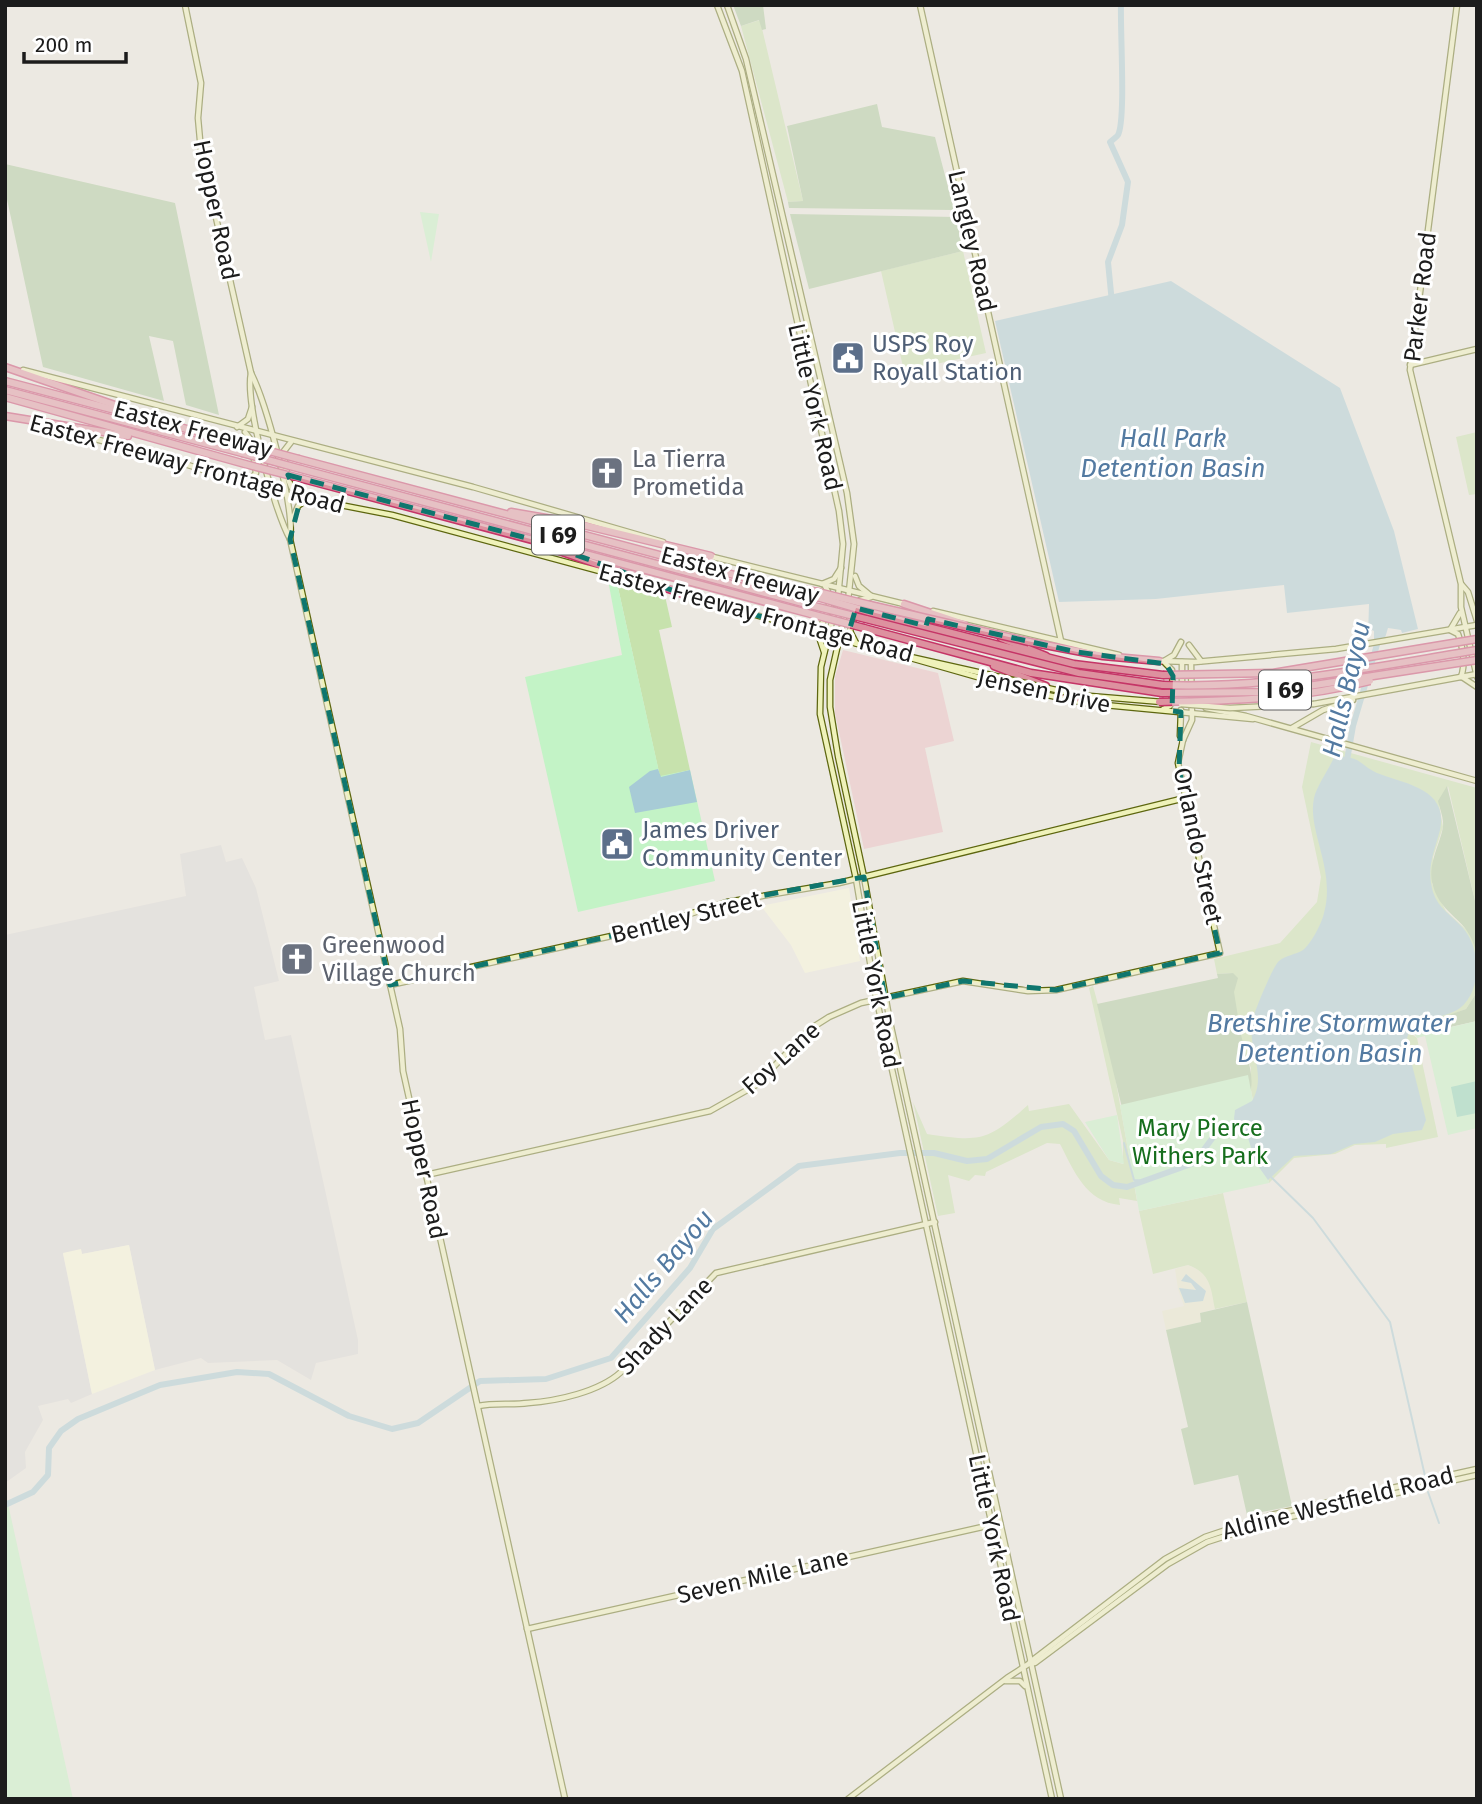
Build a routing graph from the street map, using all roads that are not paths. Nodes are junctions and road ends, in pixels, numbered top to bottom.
1 (186, 5) edge
2 (717, 5) edge
3 (727, 5) edge
4 (920, 5) edge
5 (1457, 5) edge
6 (808, 323) junction
7 (796, 325) junction
8 (1477, 349) edge
9 (1410, 365) junction
10 (5, 366) edge
11 (251, 373) junction
12 (5, 381) edge
13 (5, 390) edge
14 (5, 397) edge
15 (253, 407) junction
16 (5, 416) edge
17 (168, 426) junction
18 (236, 428) junction
19 (243, 430) junction
20 (259, 434) junction
21 (272, 437) junction
22 (291, 442) junction
23 (190, 448) junction
24 (246, 484) junction
25 (273, 492) junction
26 (287, 493) junction
27 (301, 497) junction
28 (308, 499) junction
29 (505, 512) junction
30 (292, 519) junction
31 (290, 539) junction
32 (538, 541) junction
33 (843, 544) junction
34 (854, 544) junction
35 (711, 556) junction
36 (842, 564) junction
37 (853, 573) junction
38 (1461, 584) junction
39 (840, 589) junction
40 (820, 590) junction
41 (851, 592) junction
42 (680, 593) junction
43 (871, 596) junction
44 (904, 604) junction
45 (1461, 607) junction
46 (868, 612) junction
47 (1477, 623) edge
48 (1465, 628) junction
49 (1450, 630) junction
50 (816, 633) junction
51 (829, 636) junction
52 (838, 639) junction
53 (1477, 639) edge
54 (1061, 641) junction
55 (1181, 642) dead end
56 (857, 644) junction
57 (1189, 645) dead end
58 (879, 650) junction
59 (1477, 650) edge
60 (956, 652) junction
61 (824, 653) junction
62 (1050, 659) junction
63 (1477, 660) edge
64 (1161, 661) junction
65 (1182, 662) junction
66 (1201, 662) junction
67 (1191, 663) junction
68 (1406, 672) junction
69 (1476, 675) edge
70 (1461, 677) junction
71 (1477, 687) edge
72 (1159, 702) junction
73 (1335, 703) junction
74 (1094, 704) junction
75 (1192, 704) junction
76 (1163, 710) junction
77 (1181, 712) junction
78 (1192, 713) junction
79 (1308, 718) junction
80 (1253, 719) junction
81 (1291, 729) junction
82 (1309, 734) junction
83 (1183, 740) junction
84 (828, 756) junction
85 (838, 756) junction
86 (1477, 781) edge
87 (1185, 798) junction
88 (864, 877) junction
89 (856, 879) junction
90 (862, 926) junction
91 (872, 929) junction
92 (1220, 953) joint
93 (390, 985) junction
94 (885, 998) junction
95 (876, 1000) junction
96 (900, 1066) junction
97 (892, 1069) junction
98 (426, 1175) junction
99 (935, 1222) junction
100 (926, 1224) junction
101 (478, 1406) junction
102 (1477, 1469) edge
103 (1477, 1475) edge
104 (1271, 1518) junction
105 (999, 1524) junction
106 (991, 1525) junction
107 (1218, 1535) junction
108 (527, 1629) junction
109 (1026, 1643) junction
110 (1044, 1649) junction
111 (1030, 1663) junction
112 (1023, 1668) junction
113 (1004, 1681) junction
114 (1028, 1691) junction
115 (565, 1799) edge
116 (848, 1799) edge
117 (1052, 1799) edge
118 (1061, 1799) edge

1 - 11 main road, Hopper Road
2 - 7 main road, Little York Road
3 - 6 main road, Little York Road
4 - 54 main road, Langley Road
5 - 9 main road, Parker Road
6 - 7 main road
6 - 34 main road, Little York Road
7 - 33 main road, Little York Road
8 - 9 main road
9 - 38 main road, Parker Road
10 - 17 highway
10 - 18 main road, Eastex Freeway Frontage Road
11 - 15 main road, Hopper Road
11 - 21 main road, Hopper Road
12 - 17 highway, Eastex Freeway / I 69
13 - 46 highway, I 69, bridge
14 - 23 highway, Eastex Freeway / I 69
15 - 18 main road
15 - 20 main road, Hopper Road
16 - 23 highway
16 - 24 main road, Eastex Freeway Frontage Road
17 - 29 highway, Eastex Freeway / I 69, bridge
18 - 19 main road, Eastex Freeway Frontage Road
19 - 20 main road, Eastex Freeway Frontage Road
19 - 24 main road
20 - 21 main road, Eastex Freeway Frontage Road
20 - 25 main road, Hopper Road
21 - 22 main road, Eastex Freeway Frontage Road
21 - 26 main road, Hopper Road
22 - 27 main road
22 - 35 main road, Eastex Freeway Frontage Road
23 - 32 highway, Eastex Freeway / I 69, bridge
24 - 25 main road, Eastex Freeway Frontage Road
25 - 26 main road, Eastex Freeway Frontage Road
25 - 31 main road, Hopper Road
26 - 27 main road, Eastex Freeway Frontage Road
26 - 30 main road, Hopper Road
27 - 28 main road, Eastex Freeway Frontage Road
28 - 30 main road
28 - 42 main road, Eastex Freeway Frontage Road
29 - 35 highway
29 - 40 highway, Eastex Freeway / I 69
30 - 31 main road, Hopper Road
31 - 93 main road, Hopper Road
32 - 42 highway
32 - 60 highway, Eastex Freeway / I 69, bridge
33 - 34 main road
33 - 36 main road, Little York Road
34 - 37 main road, Little York Road
35 - 40 main road, Eastex Freeway Frontage Road
36 - 39 main road, Little York Road
36 - 40 main road
37 - 41 main road, Little York Road
37 - 43 main road
38 - 45 main road, Parker Road
38 - 47 main road, Parker Road
39 - 40 main road, Eastex Freeway Frontage Road
39 - 41 main road, Eastex Freeway Frontage Road
39 - 51 main road, Little York Road
40 - 46 highway, Eastex Freeway / I 69, bridge
40 - 50 main road
41 - 43 main road, Eastex Freeway Frontage Road
41 - 52 main road, Little York Road
42 - 50 main road, Eastex Freeway Frontage Road
43 - 44 main road, Eastex Freeway Frontage Road
43 - 56 main road
44 - 54 main road, Eastex Freeway Frontage Road
44 - 62 highway
45 - 48 main road, Parker Road
45 - 49 main road
46 - 59 highway, I 69, bridge
46 - 62 highway, Eastex Freeway / I 69
46 - 64 highway, bridge
47 - 48 main road, Eastex Freeway Frontage Road
48 - 49 main road, Eastex Freeway Frontage Road
48 - 69 main road, Parker Road
49 - 66 main road, Eastex Freeway Frontage Road
49 - 70 main road
50 - 51 main road, Eastex Freeway Frontage Road
50 - 61 main road
51 - 52 main road, Eastex Freeway Frontage Road
51 - 61 main road, Little York Road
52 - 56 main road, Eastex Freeway Frontage Road
52 - 85 main road, Little York Road
53 - 62 highway, Eastex Freeway / I 69, bridge
54 - 64 main road, Eastex Freeway Frontage Road
55 - 64 main road
56 - 58 main road, Eastex Freeway Frontage Road
57 - 66 main road
58 - 72 main road, Eastex Freeway Frontage Road, bridge
58 - 74 main road, Jensen Drive
60 - 68 highway, Eastex Freeway / I 69, bridge
60 - 74 highway
61 - 84 main road, Little York Road
63 - 68 highway, Eastex Freeway / I 69, bridge
64 - 65 main road, Eastex Freeway Frontage Road
64 - 76 main road
65 - 67 main road, Eastex Freeway Frontage Road
65 - 77 main road, Orlando Street
66 - 67 main road, Eastex Freeway Frontage Road
67 - 75 main road, Orlando Street
68 - 72 highway, bridge
69 - 70 main road, Eastex Freeway Frontage Road
70 - 71 main road
70 - 73 main road, Eastex Freeway Frontage Road
72 - 73 main road, Eastex Freeway Frontage Road, bridge
73 - 79 main road
74 - 76 main road, Jensen Drive
75 - 78 main road, Orlando Street
75 - 80 main road, Jensen Drive
76 - 77 main road, Jensen Drive
77 - 78 main road, Jensen Drive
77 - 83 main road, Orlando Street
78 - 80 main road, Jensen Drive
78 - 83 main road, Orlando Street
79 - 81 main road
79 - 82 main road
80 - 81 main road, Jensen Drive
81 - 82 main road, Jensen Drive
82 - 86 main road, Jensen Drive
83 - 87 main road, Orlando Street
84 - 85 main road
84 - 89 main road, Little York Road
85 - 88 main road, Little York Road
87 - 88 main road, Bentley Street
87 - 92 main road, Orlando Street
88 - 89 main road, Bentley Street
88 - 91 main road, Little York Road
89 - 90 main road, Little York Road
89 - 93 main road, Bentley Street
90 - 91 main road
90 - 95 main road, Little York Road
91 - 94 main road, Little York Road
92 - 94 main road, Foy Lane
93 - 98 main road, Hopper Road
94 - 95 main road, Foy Lane
94 - 96 main road, Little York Road
95 - 97 main road, Little York Road
95 - 98 main road, Foy Lane
96 - 97 main road
96 - 99 main road, Little York Road
97 - 100 main road, Little York Road
98 - 101 main road, Hopper Road
99 - 100 main road, Shady Lane
99 - 105 main road, Little York Road
100 - 101 main road, Shady Lane
100 - 106 main road, Little York Road
101 - 108 main road, Hopper Road
102 - 104 main road, Aldine Westfield Road
103 - 104 main road, Aldine Westfield Road
104 - 107 main road, Aldine Westfield Road
105 - 106 main road, Seven Mile Lane
105 - 109 main road, Little York Road
106 - 108 main road, Seven Mile Lane
106 - 112 main road, Little York Road
107 - 110 main road, Aldine Westfield Road
107 - 111 main road, Aldine Westfield Road
108 - 115 main road, Hopper Road
109 - 110 main road
109 - 111 main road, Little York Road
110 - 111 main road, Aldine Westfield Road
111 - 112 main road, Aldine Westfield Road
111 - 118 main road, Little York Road
112 - 113 main road, Aldine Westfield Road
112 - 114 main road, Little York Road
113 - 114 main road
113 - 116 main road, Aldine Westfield Road
114 - 117 main road, Little York Road

